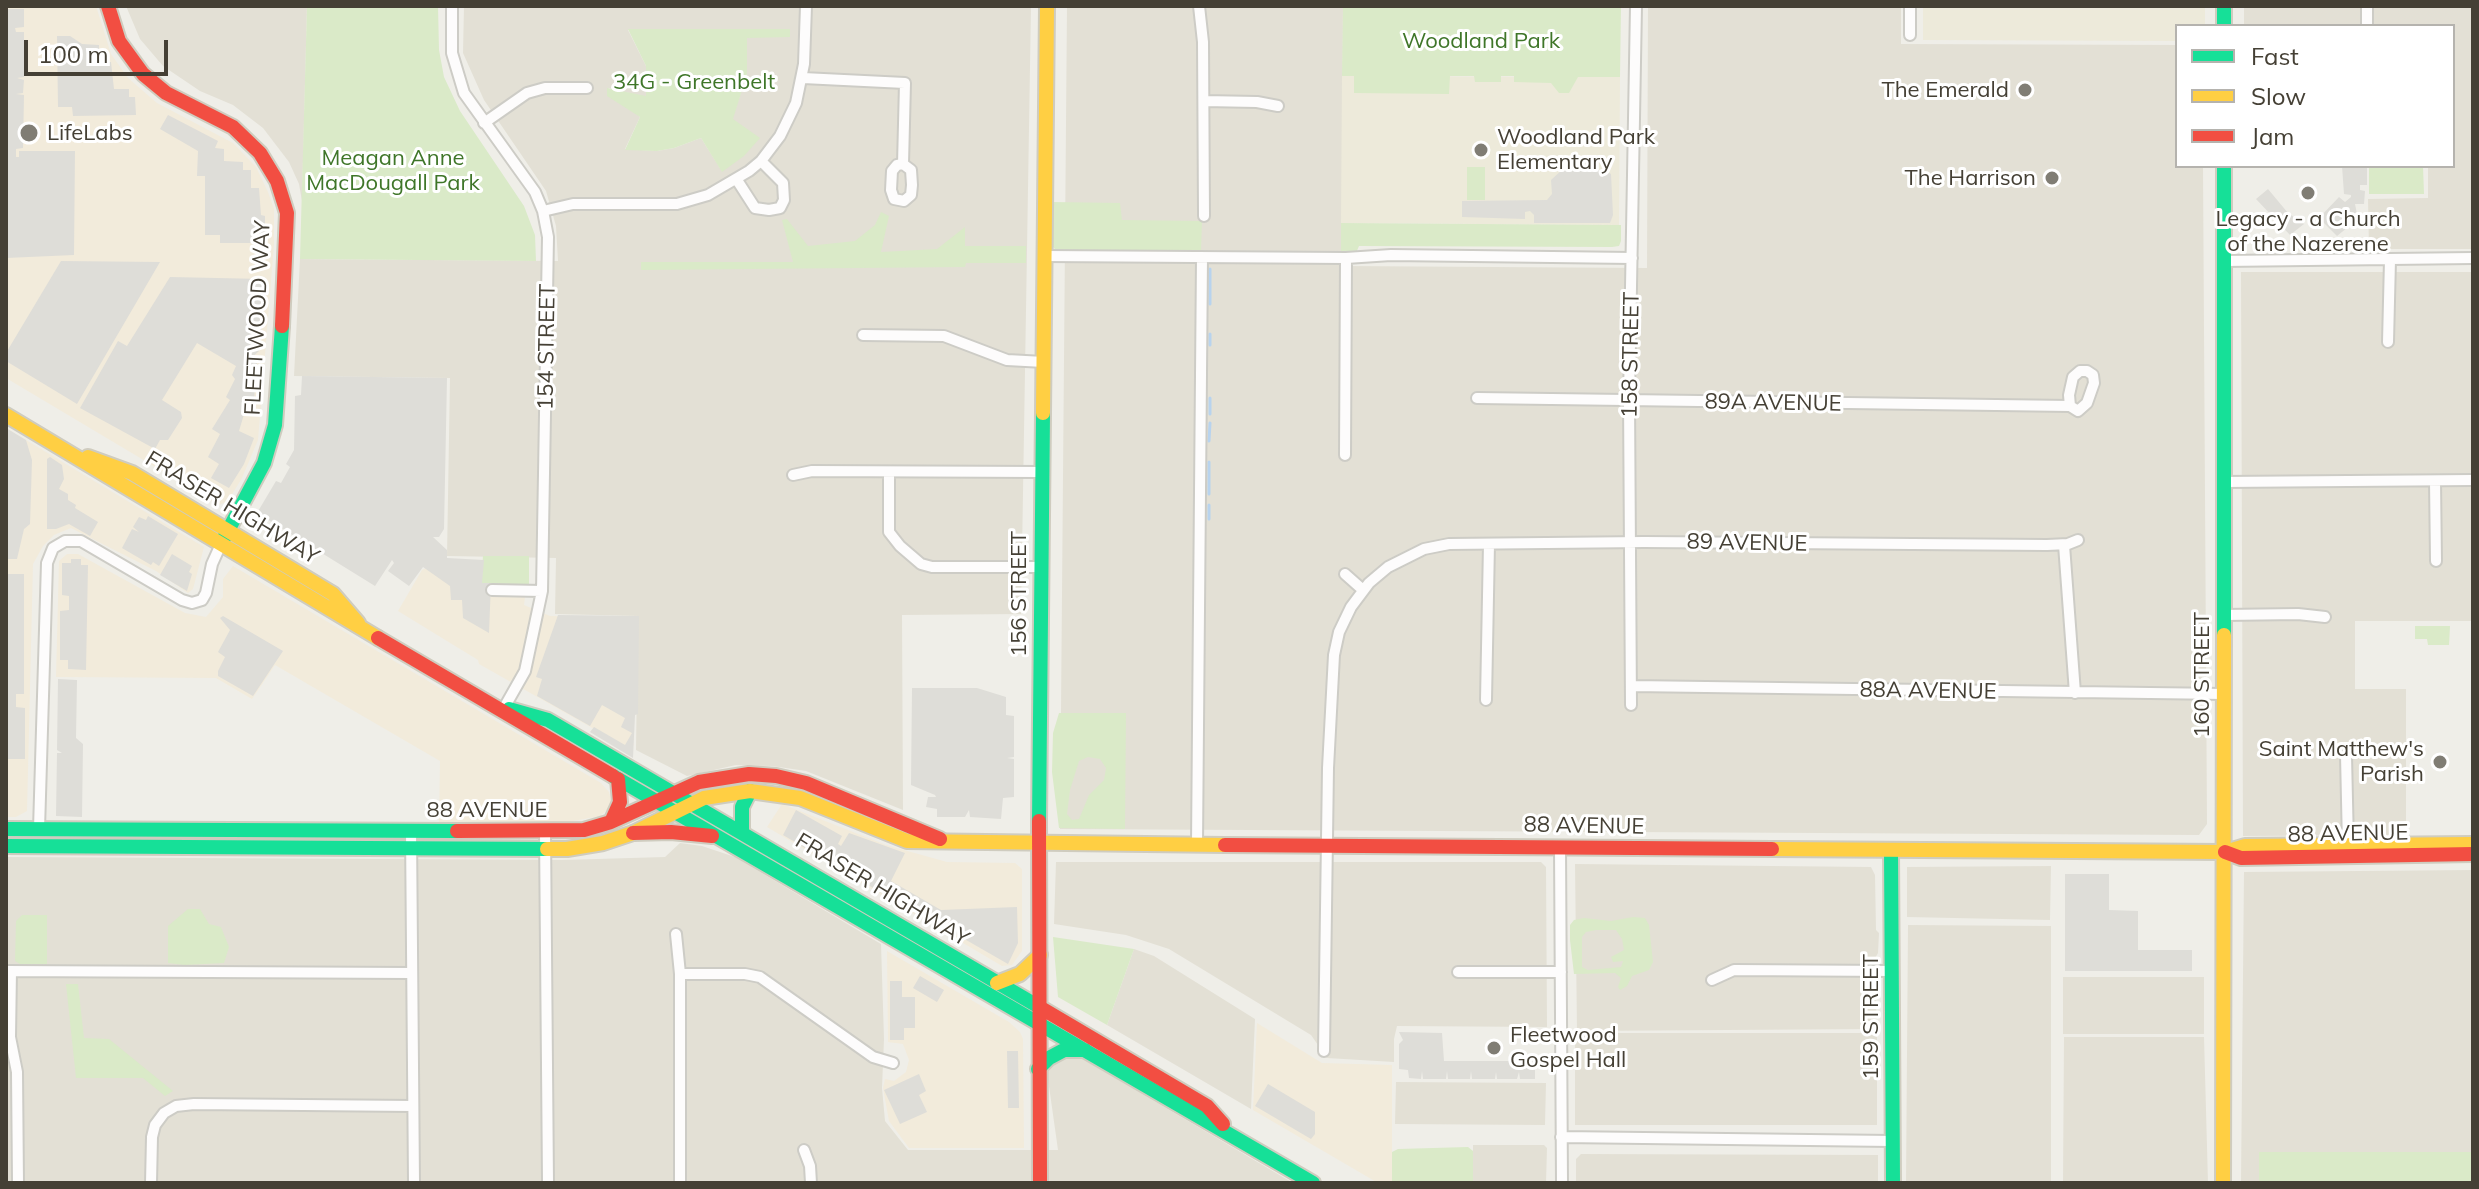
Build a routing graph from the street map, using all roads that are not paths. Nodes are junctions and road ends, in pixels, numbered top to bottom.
1 (108, 6) edge
2 (452, 6) edge
3 (806, 6) edge
4 (1047, 6) edge
5 (1199, 6) edge
6 (1636, 6) edge
7 (1910, 6) edge
8 (1910, 35) dead end
9 (803, 78) junction
10 (587, 88) dead end
11 (1204, 101) junction
12 (1278, 106) dead end
13 (484, 123) junction
14 (761, 161) junction
15 (903, 164) dead end
16 (2224, 168) edge
17 (737, 180) junction
18 (543, 211) junction
19 (1204, 216) dead end
20 (1045, 256) junction
21 (1202, 257) junction
22 (1346, 258) junction
23 (1632, 258) junction
24 (2473, 258) edge
25 (2390, 260) junction
26 (2224, 261) junction
27 (863, 335) dead end
28 (2388, 342) dead end
29 (1044, 362) junction
30 (1477, 398) dead end
31 (1629, 399) junction
32 (2070, 406) dead end
33 (7, 415) edge
34 (1345, 455) dead end
35 (889, 472) junction
36 (1041, 472) junction
37 (793, 475) dead end
38 (2473, 480) edge
39 (2435, 481) junction
40 (2224, 482) junction
41 (225, 537) junction
42 (2078, 540) dead end
43 (1631, 542) junction
44 (1489, 544) junction
45 (2064, 545) junction
46 (2436, 561) dead end
47 (1041, 567) junction
48 (1345, 574) dead end
49 (492, 590) dead end
50 (1363, 590) junction
51 (542, 591) junction
52 (2224, 615) junction
53 (2325, 617) dead end
54 (1632, 686) junction
55 (2075, 693) junction
56 (2224, 694) junction
57 (1486, 700) dead end
58 (489, 704) junction
59 (1631, 705) dead end
60 (504, 708) junction
61 (2346, 755) dead end
62 (618, 779) junction
63 (750, 791) junction
64 (673, 793) junction
65 (657, 802) junction
66 (690, 803) junction
67 (673, 811) junction
68 (611, 822) junction
69 (6, 829) edge
70 (39, 829) junction
71 (411, 831) junction
72 (545, 832) junction
73 (742, 832) junction
74 (633, 833) junction
75 (717, 837) junction
76 (944, 841) junction
77 (1039, 844) junction
78 (2473, 844) edge
79 (1197, 845) junction
80 (2348, 845) junction
81 (6, 846) edge
82 (1327, 846) junction
83 (411, 848) junction
84 (1560, 848) junction
85 (546, 849) junction
86 (1891, 850) junction
87 (2225, 852) junction
88 (2473, 854) edge
89 (676, 934) dead end
90 (1040, 955) junction
91 (8, 971) edge
92 (1893, 971) junction
93 (1458, 972) dead end
94 (1561, 972) junction
95 (412, 973) junction
96 (680, 974) junction
97 (1712, 980) dead end
98 (997, 983) junction
99 (1040, 1007) junction
100 (1040, 1023) junction
101 (1088, 1051) junction
102 (1324, 1051) dead end
103 (893, 1063) dead end
104 (1038, 1069) junction
105 (413, 1106) junction
106 (1561, 1137) junction
107 (1239, 1139) junction
108 (1892, 1141) junction
109 (804, 1150) dead end
110 (18, 1183) edge
111 (151, 1183) edge
112 (414, 1183) edge
113 (548, 1183) edge
114 (680, 1183) edge
115 (811, 1183) edge
116 (1040, 1183) edge
117 (1313, 1183) edge
118 (1562, 1183) edge
119 (1893, 1183) edge
120 (2223, 1183) edge

1 - 41 main road, FLEETWOOD WAY
2 - 13 street, 154 STREET
3 - 9 street
4 - 20 main road, 156 STREET
5 - 11 street
6 - 23 street, 158 STREET
7 - 8 street
9 - 14 street
9 - 15 street
10 - 13 street
11 - 12 street
11 - 19 street
13 - 18 street, 154 STREET
14 - 17 street
14 - 17 street
16 - 26 main road, 160 STREET
17 - 18 street
18 - 51 street, 154 STREET
20 - 21 street
20 - 29 main road, 156 STREET
21 - 22 street
21 - 79 street
22 - 23 street
22 - 34 street
23 - 31 street, 158 STREET
24 - 25 street
25 - 26 street
25 - 28 street
26 - 40 main road, 160 STREET
27 - 29 street
29 - 36 main road, 156 STREET
30 - 31 street, 89A AVENUE
31 - 32 street, 89A AVENUE
31 - 43 street, 158 STREET
33 - 41 main road, FRASER HIGHWAY
35 - 36 street
35 - 37 street
35 - 47 street
36 - 47 main road, 156 STREET
38 - 39 street
39 - 40 street
39 - 46 street
40 - 52 main road, 160 STREET
41 - 58 main road, FRASER HIGHWAY
41 - 70 street, FLEETWOOD WAY
42 - 45 street, 89 AVENUE
43 - 44 street, 89 AVENUE
43 - 45 street, 89 AVENUE
43 - 54 street, 158 STREET
44 - 50 street, 89 AVENUE
44 - 57 street
45 - 55 street
47 - 77 main road, 156 STREET
48 - 50 street
49 - 51 street
50 - 82 street, 89 AVENUE
51 - 60 street, 154 STREET
52 - 53 street
52 - 56 main road, 160 STREET
54 - 55 street, 88A AVENUE
54 - 59 street, 158 STREET
55 - 56 street, 88A AVENUE
56 - 87 main road, 160 STREET
58 - 60 main road, FRASER HIGHWAY
58 - 62 main road, FRASER HIGHWAY
60 - 64 main road, FRASER HIGHWAY
61 - 80 street
62 - 65 main road, FRASER HIGHWAY
62 - 68 main road
63 - 66 main road, 88 AVENUE
63 - 73 main road
63 - 76 main road, 88 AVENUE
64 - 65 main road, 88 AVENUE
64 - 66 main road, FRASER HIGHWAY
64 - 76 main road, 88 AVENUE
65 - 67 main road, FRASER HIGHWAY
65 - 68 main road, 88 AVENUE
66 - 67 main road, 88 AVENUE
66 - 73 main road, FRASER HIGHWAY
67 - 74 main road, 88 AVENUE
67 - 75 main road, FRASER HIGHWAY
68 - 72 main road, 88 AVENUE
69 - 70 main road, 88 AVENUE
70 - 71 main road, 88 AVENUE
71 - 72 main road, 88 AVENUE
71 - 83 street
72 - 85 street
73 - 98 main road, FRASER HIGHWAY
74 - 75 main road
74 - 85 main road, 88 AVENUE
75 - 100 main road, FRASER HIGHWAY
76 - 77 main road, 88 AVENUE
77 - 79 main road, 88 AVENUE
77 - 90 main road, 156 STREET
78 - 80 main road, 88 AVENUE
79 - 82 main road, 88 AVENUE
80 - 87 main road, 88 AVENUE
81 - 83 main road, 88 AVENUE
82 - 84 main road, 88 AVENUE
82 - 102 street, 89 AVENUE
83 - 85 main road, 88 AVENUE
83 - 95 street
84 - 86 main road, 88 AVENUE
84 - 94 street
85 - 113 street
86 - 87 main road, 88 AVENUE
86 - 92 main road, 159 STREET
87 - 88 main road, 88 AVENUE
87 - 120 main road, 160 STREET
89 - 96 street
90 - 98 main road
90 - 99 main road, 156 STREET
91 - 95 street
91 - 110 street
92 - 97 street
92 - 108 main road, 159 STREET
93 - 94 street
94 - 106 street
95 - 105 street
96 - 103 street
96 - 114 street
98 - 99 main road, FRASER HIGHWAY
99 - 100 main road, 156 STREET
99 - 107 main road, FRASER HIGHWAY
100 - 101 main road, FRASER HIGHWAY
100 - 104 main road, 156 STREET
101 - 104 main road
101 - 107 main road, FRASER HIGHWAY
104 - 116 main road, 156 STREET
105 - 111 street
105 - 112 street
106 - 108 street
106 - 118 street
107 - 117 main road, FRASER HIGHWAY
108 - 119 main road, 159 STREET
109 - 115 street

